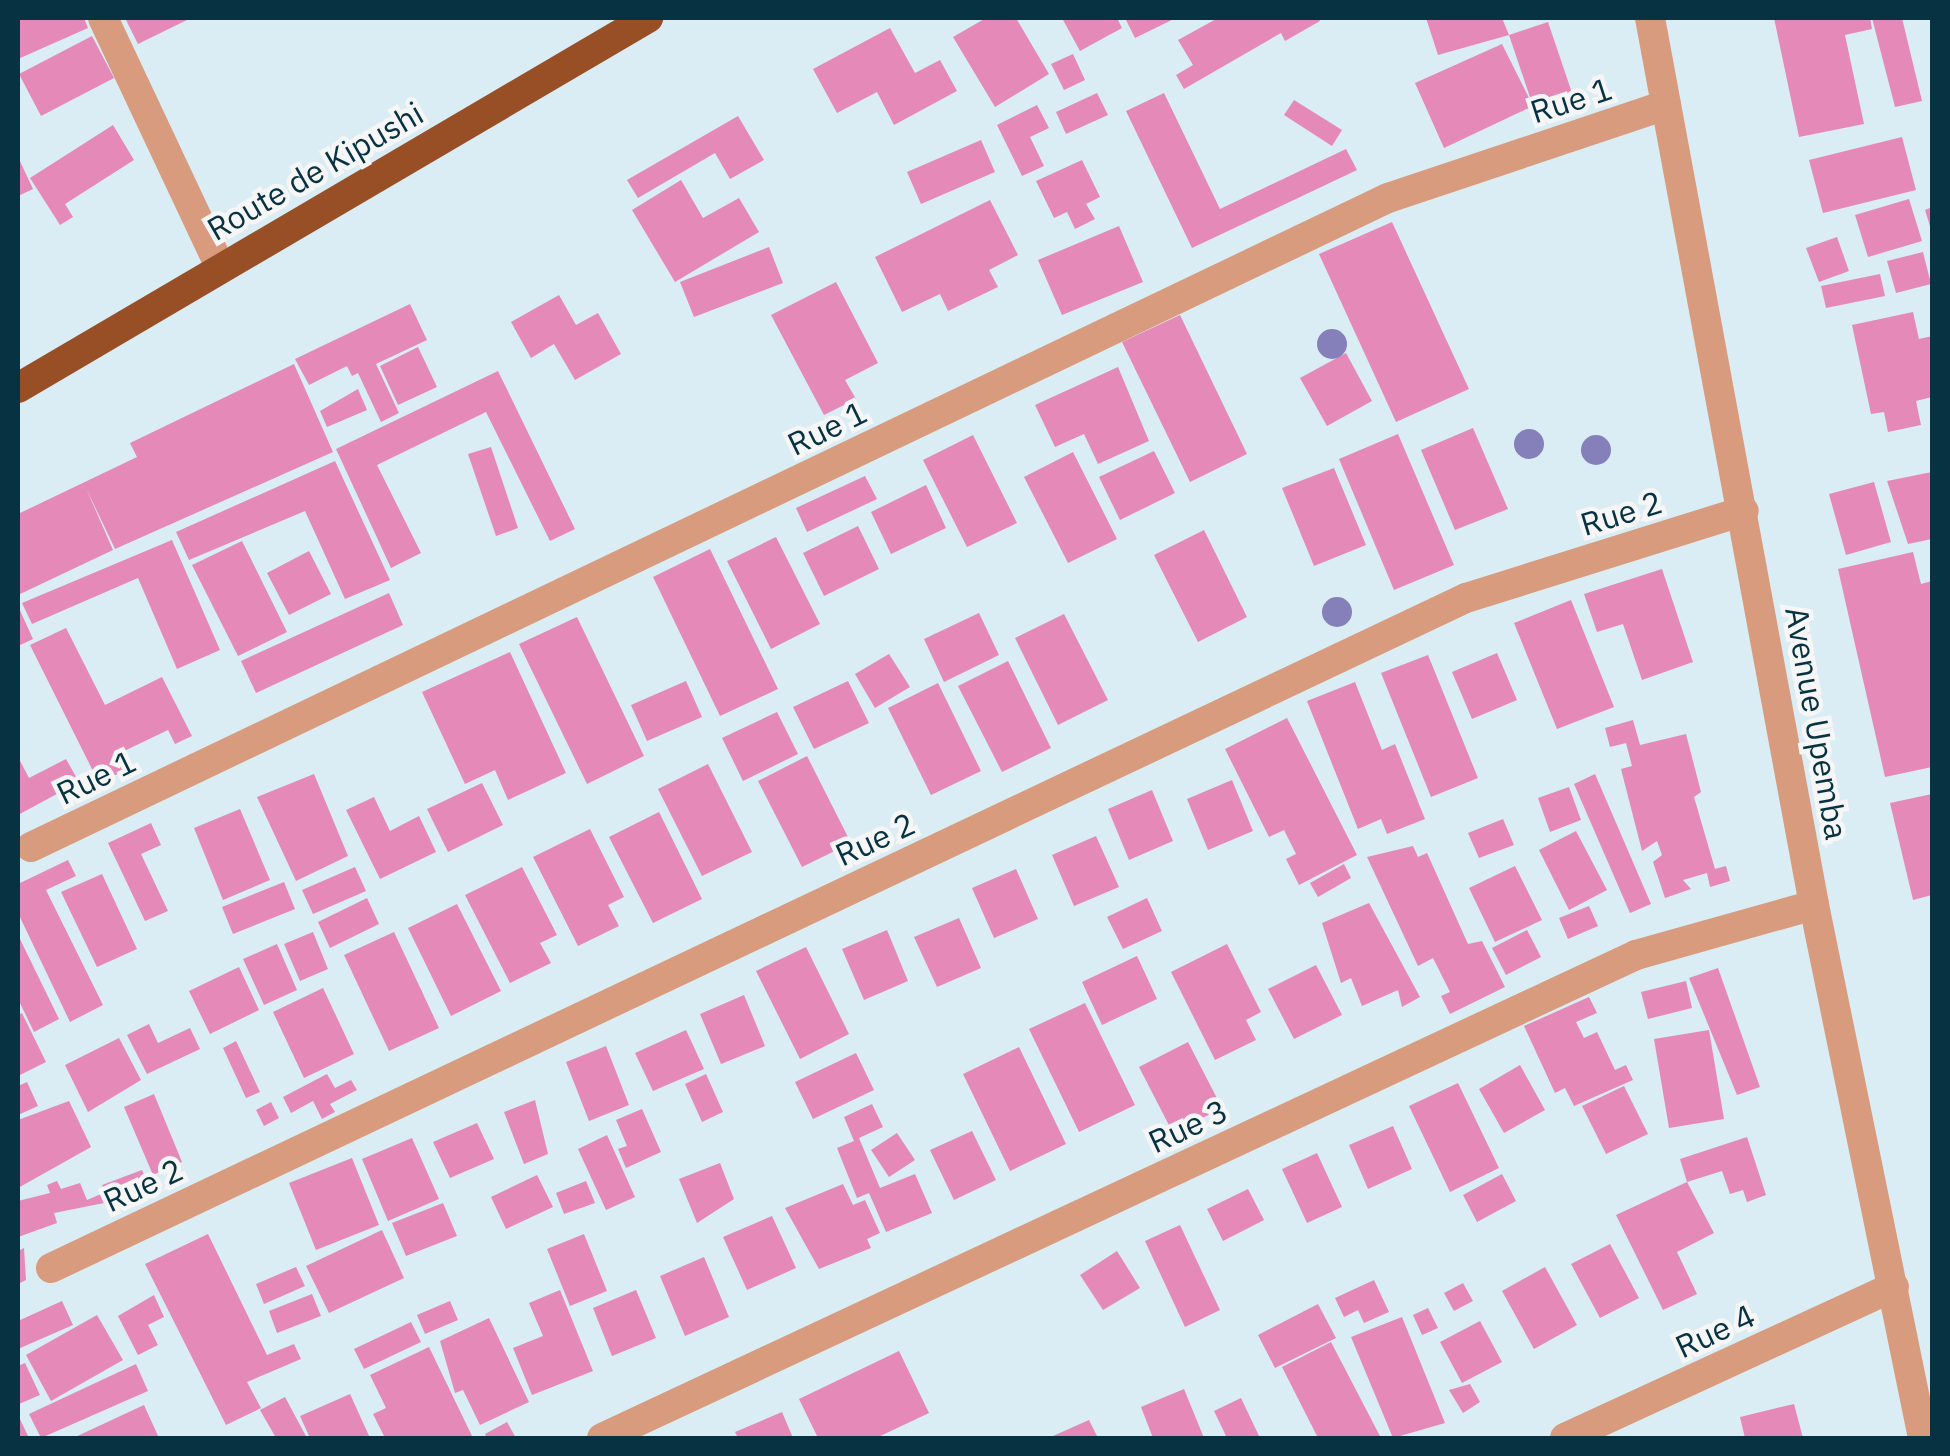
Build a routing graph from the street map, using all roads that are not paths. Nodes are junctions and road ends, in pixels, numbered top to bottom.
1 (103, 18) edge
2 (648, 18) edge
3 (1650, 18) edge
4 (1666, 105) junction
5 (220, 267) junction
6 (18, 388) edge
7 (1744, 511) junction
8 (31, 847) dead end
9 (1814, 904) junction
10 (51, 1268) dead end
11 (1894, 1286) junction
12 (602, 1438) edge
13 (1565, 1438) edge
14 (1923, 1438) edge

1 - 5 street
2 - 5 highway, Route de Kipushi
3 - 4 street, Avenue Upemba
4 - 7 street, Avenue Upemba
4 - 8 street, Rue 1
5 - 6 highway, Route de Kipushi
7 - 9 street, Avenue Upemba
7 - 10 street, Rue 2
9 - 11 street, Avenue Upemba
9 - 12 street, Rue 3
11 - 13 street, Rue 4
11 - 14 street, Avenue Upemba

